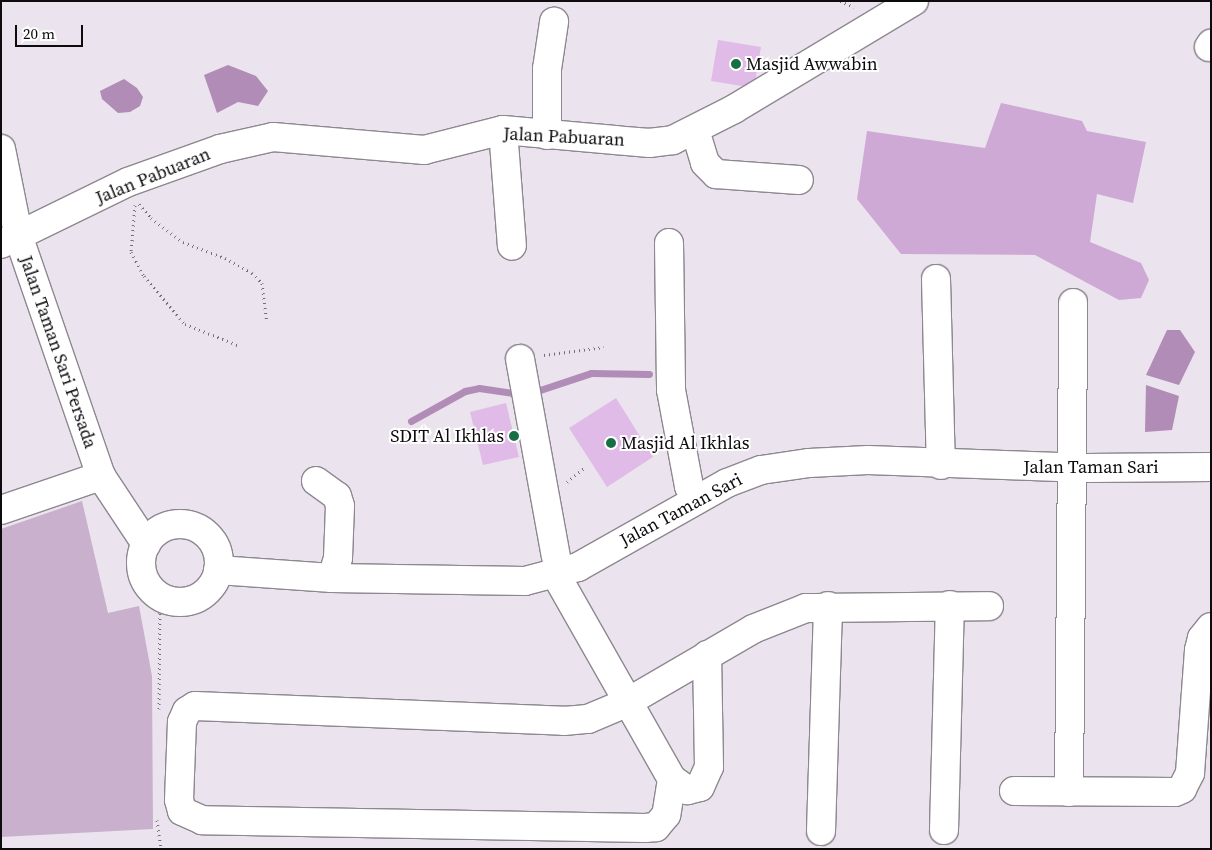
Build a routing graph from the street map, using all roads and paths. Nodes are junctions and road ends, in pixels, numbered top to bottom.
1 (914, 1) edge
2 (554, 22) dead end
3 (503, 130) junction
4 (695, 130) junction
5 (547, 135) junction
6 (1, 148) edge
7 (798, 180) dead end
8 (10, 241) edge
9 (669, 243) dead end
10 (512, 246) dead end
11 (936, 279) dead end
12 (1073, 304) dead end
13 (267, 320) dead end
14 (240, 346) dead end
15 (603, 347) dead end
16 (524, 381) joint
17 (942, 465) junction
18 (1211, 467) edge
19 (1072, 468) junction
20 (101, 476) junction
21 (316, 481) dead end
22 (695, 499) junction
23 (1, 510) edge
24 (146, 544) junction
25 (556, 566) junction
26 (218, 570) junction
27 (332, 578) junction
28 (160, 597) junction
29 (950, 605) junction
30 (828, 606) junction
31 (989, 606) dead end
32 (1211, 627) edge
33 (707, 655) junction
34 (159, 697) dead end
35 (626, 703) junction
36 (672, 779) junction
37 (1014, 791) dead end
38 (1069, 792) junction
39 (156, 813) dead end
40 (944, 830) dead end
41 (821, 831) dead end
42 (161, 849) edge

1 - 4 street, Jalan Pabuaran
2 - 5 street
3 - 5 street, Jalan Pabuaran
3 - 8 street, Jalan Pabuaran
3 - 10 street
4 - 5 street, Jalan Pabuaran
4 - 7 street
6 - 8 street, Jalan Taman Sari Persada
8 - 20 street, Jalan Taman Sari Persada
9 - 22 street
11 - 17 street
12 - 19 street
13 - 14 path
15 - 16 path
16 - 25 street
17 - 19 street, Jalan Taman Sari
17 - 22 street, Jalan Taman Sari
18 - 19 street, Jalan Taman Sari
19 - 38 street
20 - 23 street
20 - 24 street, Jalan Taman Sari Persada
21 - 27 street
22 - 25 street, Jalan Taman Sari
24 - 26 street
24 - 28 street
25 - 27 street, Jalan Taman Sari
25 - 35 street
26 - 27 street, Jalan Taman Sari
26 - 28 street
28 - 34 path
29 - 30 street
29 - 31 street
29 - 40 street
30 - 33 street
30 - 41 street
32 - 38 street
33 - 35 street
33 - 36 street
35 - 36 street
35 - 36 street
37 - 38 street
39 - 42 path

